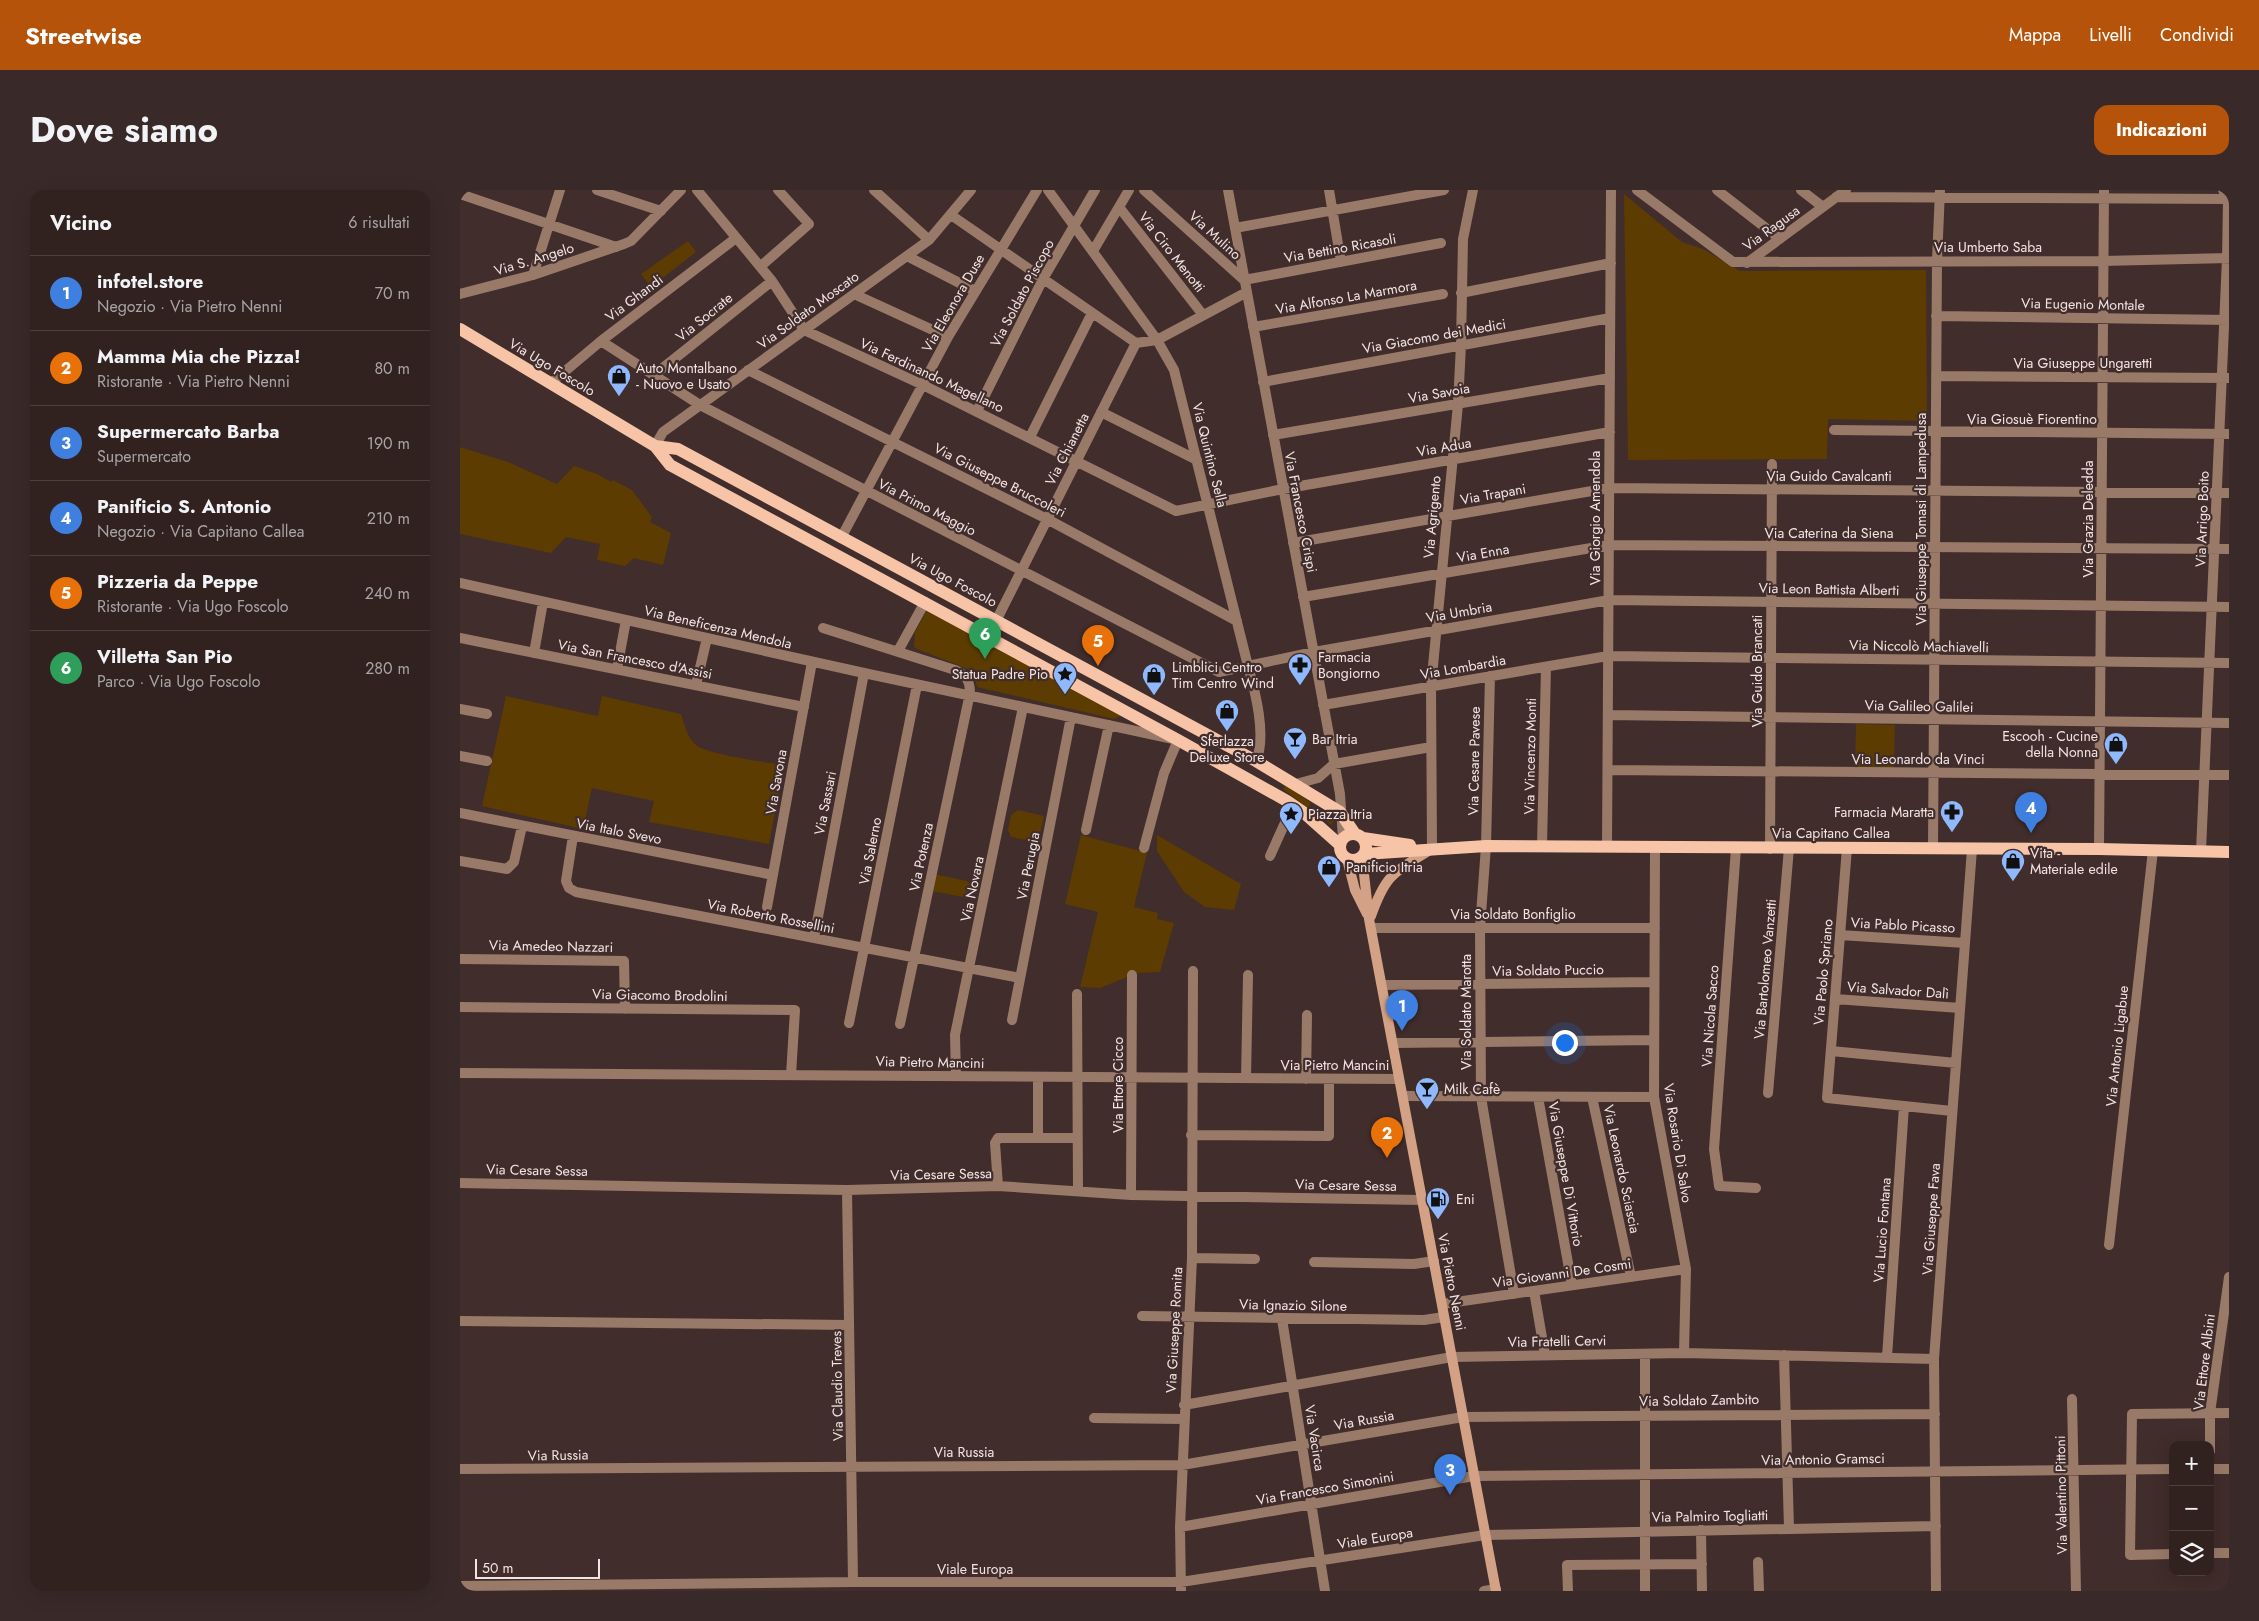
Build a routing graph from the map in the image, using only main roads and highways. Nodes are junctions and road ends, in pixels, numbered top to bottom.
1 (460, 329) edge
2 (654, 446) junction
3 (1359, 836) junction
4 (1341, 842) junction
5 (1432, 848) junction
6 (2229, 852) edge
7 (1363, 855) junction
8 (1347, 859) junction
9 (1370, 924) junction
10 (1496, 1590) edge

1 - 2 main road, Via Ugo Foscolo
2 - 3 main road, Via Ugo Foscolo
2 - 4 main road, Via Ugo Foscolo
3 - 4 main road
3 - 5 main road, Via Capitano Callea
3 - 7 main road
4 - 8 main road
5 - 6 main road, Via Capitano Callea
5 - 7 main road, Via Capitano Callea
5 - 9 main road
7 - 8 main road
7 - 9 main road, Via Pietro Nenni
8 - 9 main road, Via Pietro Nenni
9 - 10 main road, Via Pietro Nenni

